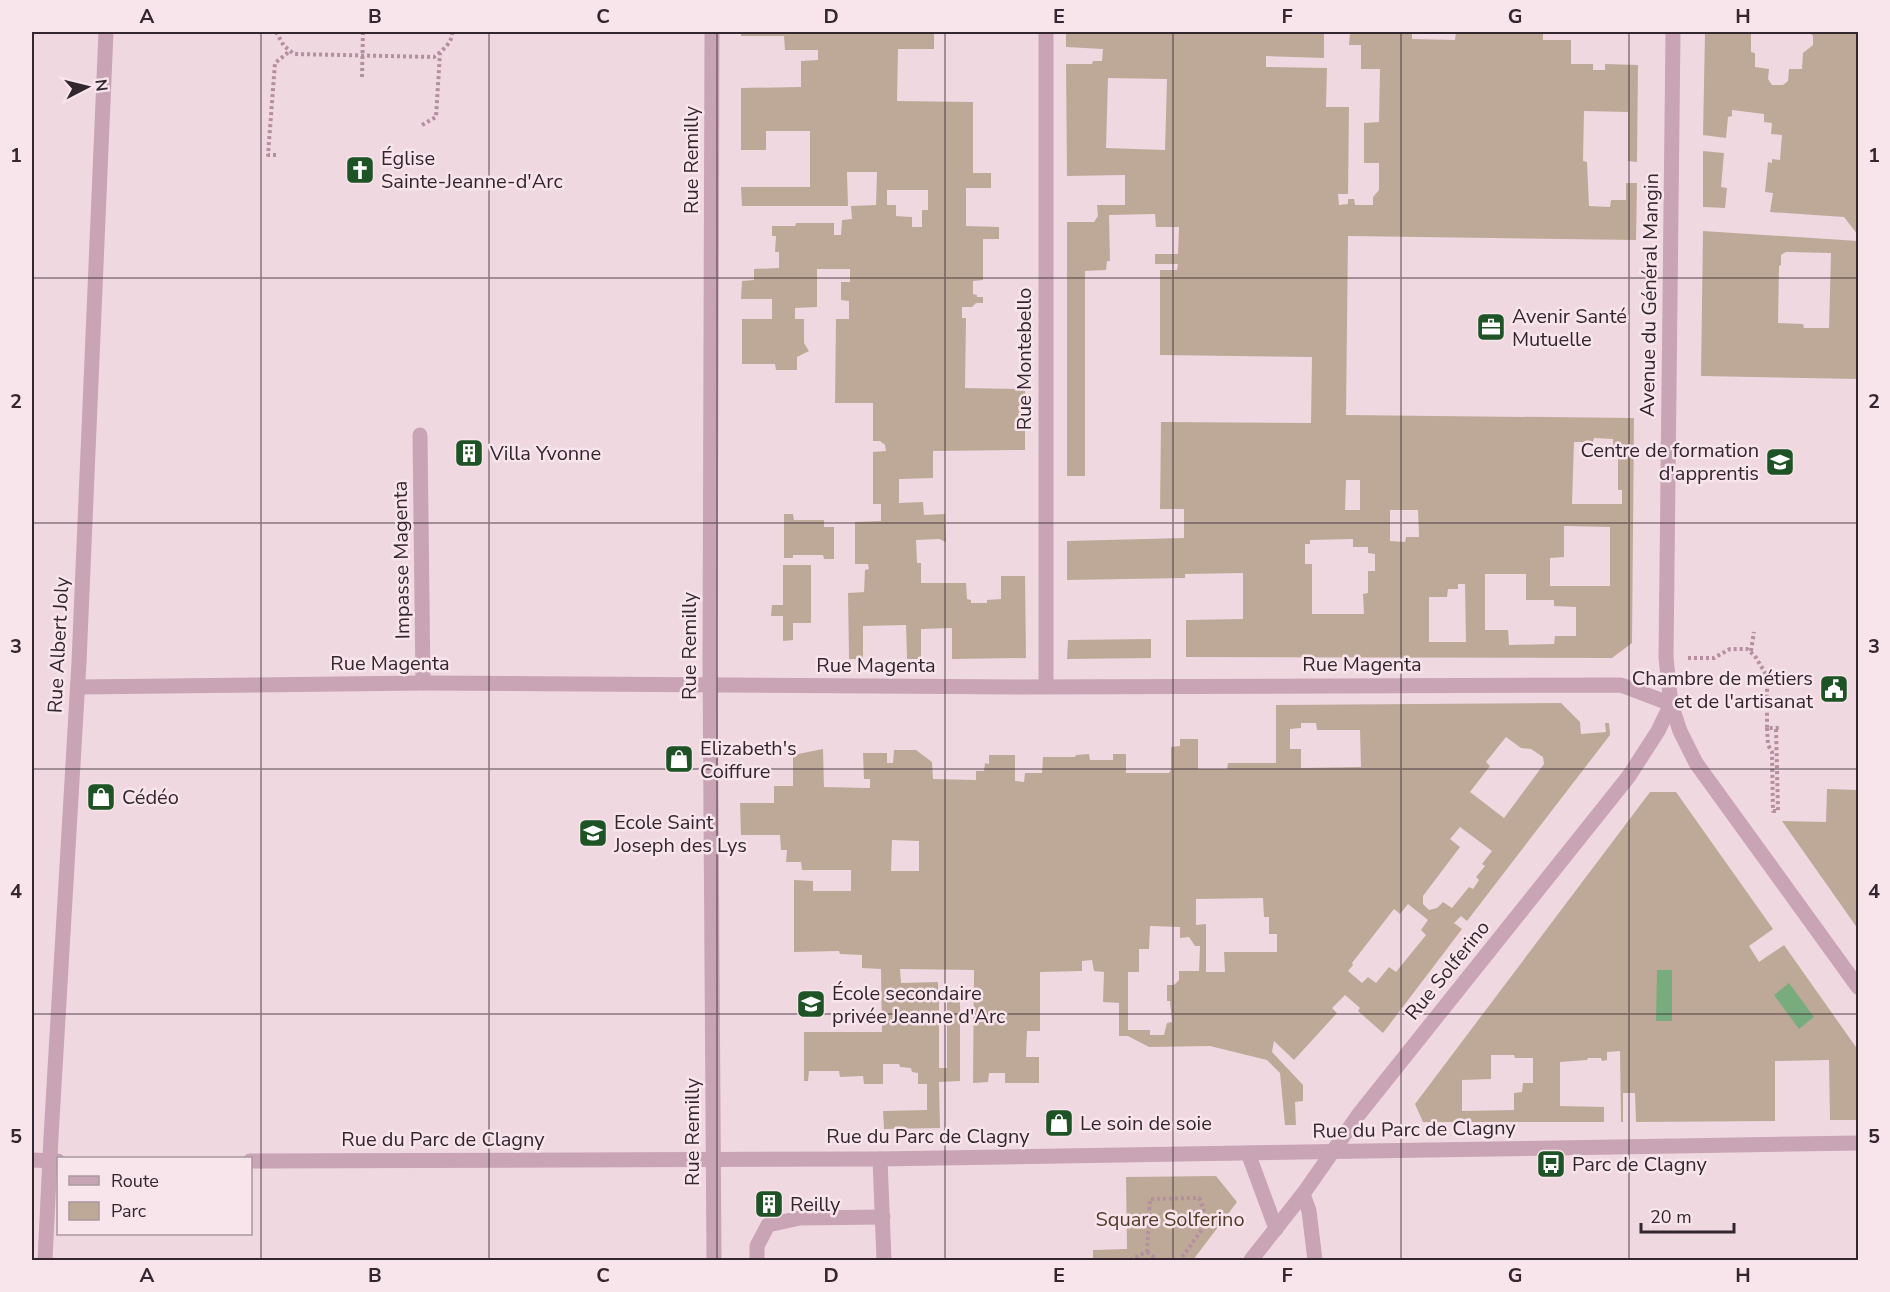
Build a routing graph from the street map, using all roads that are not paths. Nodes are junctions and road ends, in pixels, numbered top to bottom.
1 (106, 32) edge
2 (712, 32) edge
3 (1046, 32) edge
4 (1673, 32) edge
5 (420, 435) dead end
6 (423, 683) junction
7 (710, 685) junction
8 (1046, 686) junction
9 (78, 687) junction
10 (1671, 704) junction
11 (1858, 987) edge
12 (1858, 1143) edge
13 (1331, 1151) junction
14 (1248, 1153) junction
15 (713, 1159) junction
16 (880, 1159) junction
17 (32, 1160) edge
18 (54, 1161) edge
19 (252, 1161) edge
20 (1303, 1194) junction
21 (883, 1217) junction
22 (1275, 1229) junction
23 (45, 1260) edge
24 (714, 1260) edge
25 (757, 1260) edge
26 (884, 1260) edge
27 (1251, 1260) edge
28 (1315, 1260) edge

1 - 9 street, Rue Albert Joly
2 - 7 street, Rue Remilly
3 - 8 street, Rue Montebello
4 - 10 street, Avenue du Général Mangin
5 - 6 street, Impasse Magenta
6 - 7 street, Rue Magenta
6 - 9 street, Rue Magenta
7 - 8 street, Rue Magenta
7 - 15 street, Rue Remilly
8 - 10 street, Rue Magenta
9 - 18 street, Rue Albert Joly
10 - 11 street, Avenue du Général Mangin
10 - 13 street, Rue Solferino
12 - 13 street, Rue du Parc de Clagny
13 - 14 street, Rue du Parc de Clagny
13 - 20 street, Rue Solferino
14 - 16 street, Rue du Parc de Clagny
14 - 22 street
15 - 16 street, Rue du Parc de Clagny
15 - 19 street, Rue du Parc de Clagny
15 - 24 street, Rue Remilly
16 - 21 street
17 - 18 street
18 - 23 street, Rue Albert Joly
20 - 22 street, Rue Solferino
20 - 28 street
21 - 25 street
21 - 26 street
22 - 27 street, Rue Solferino

